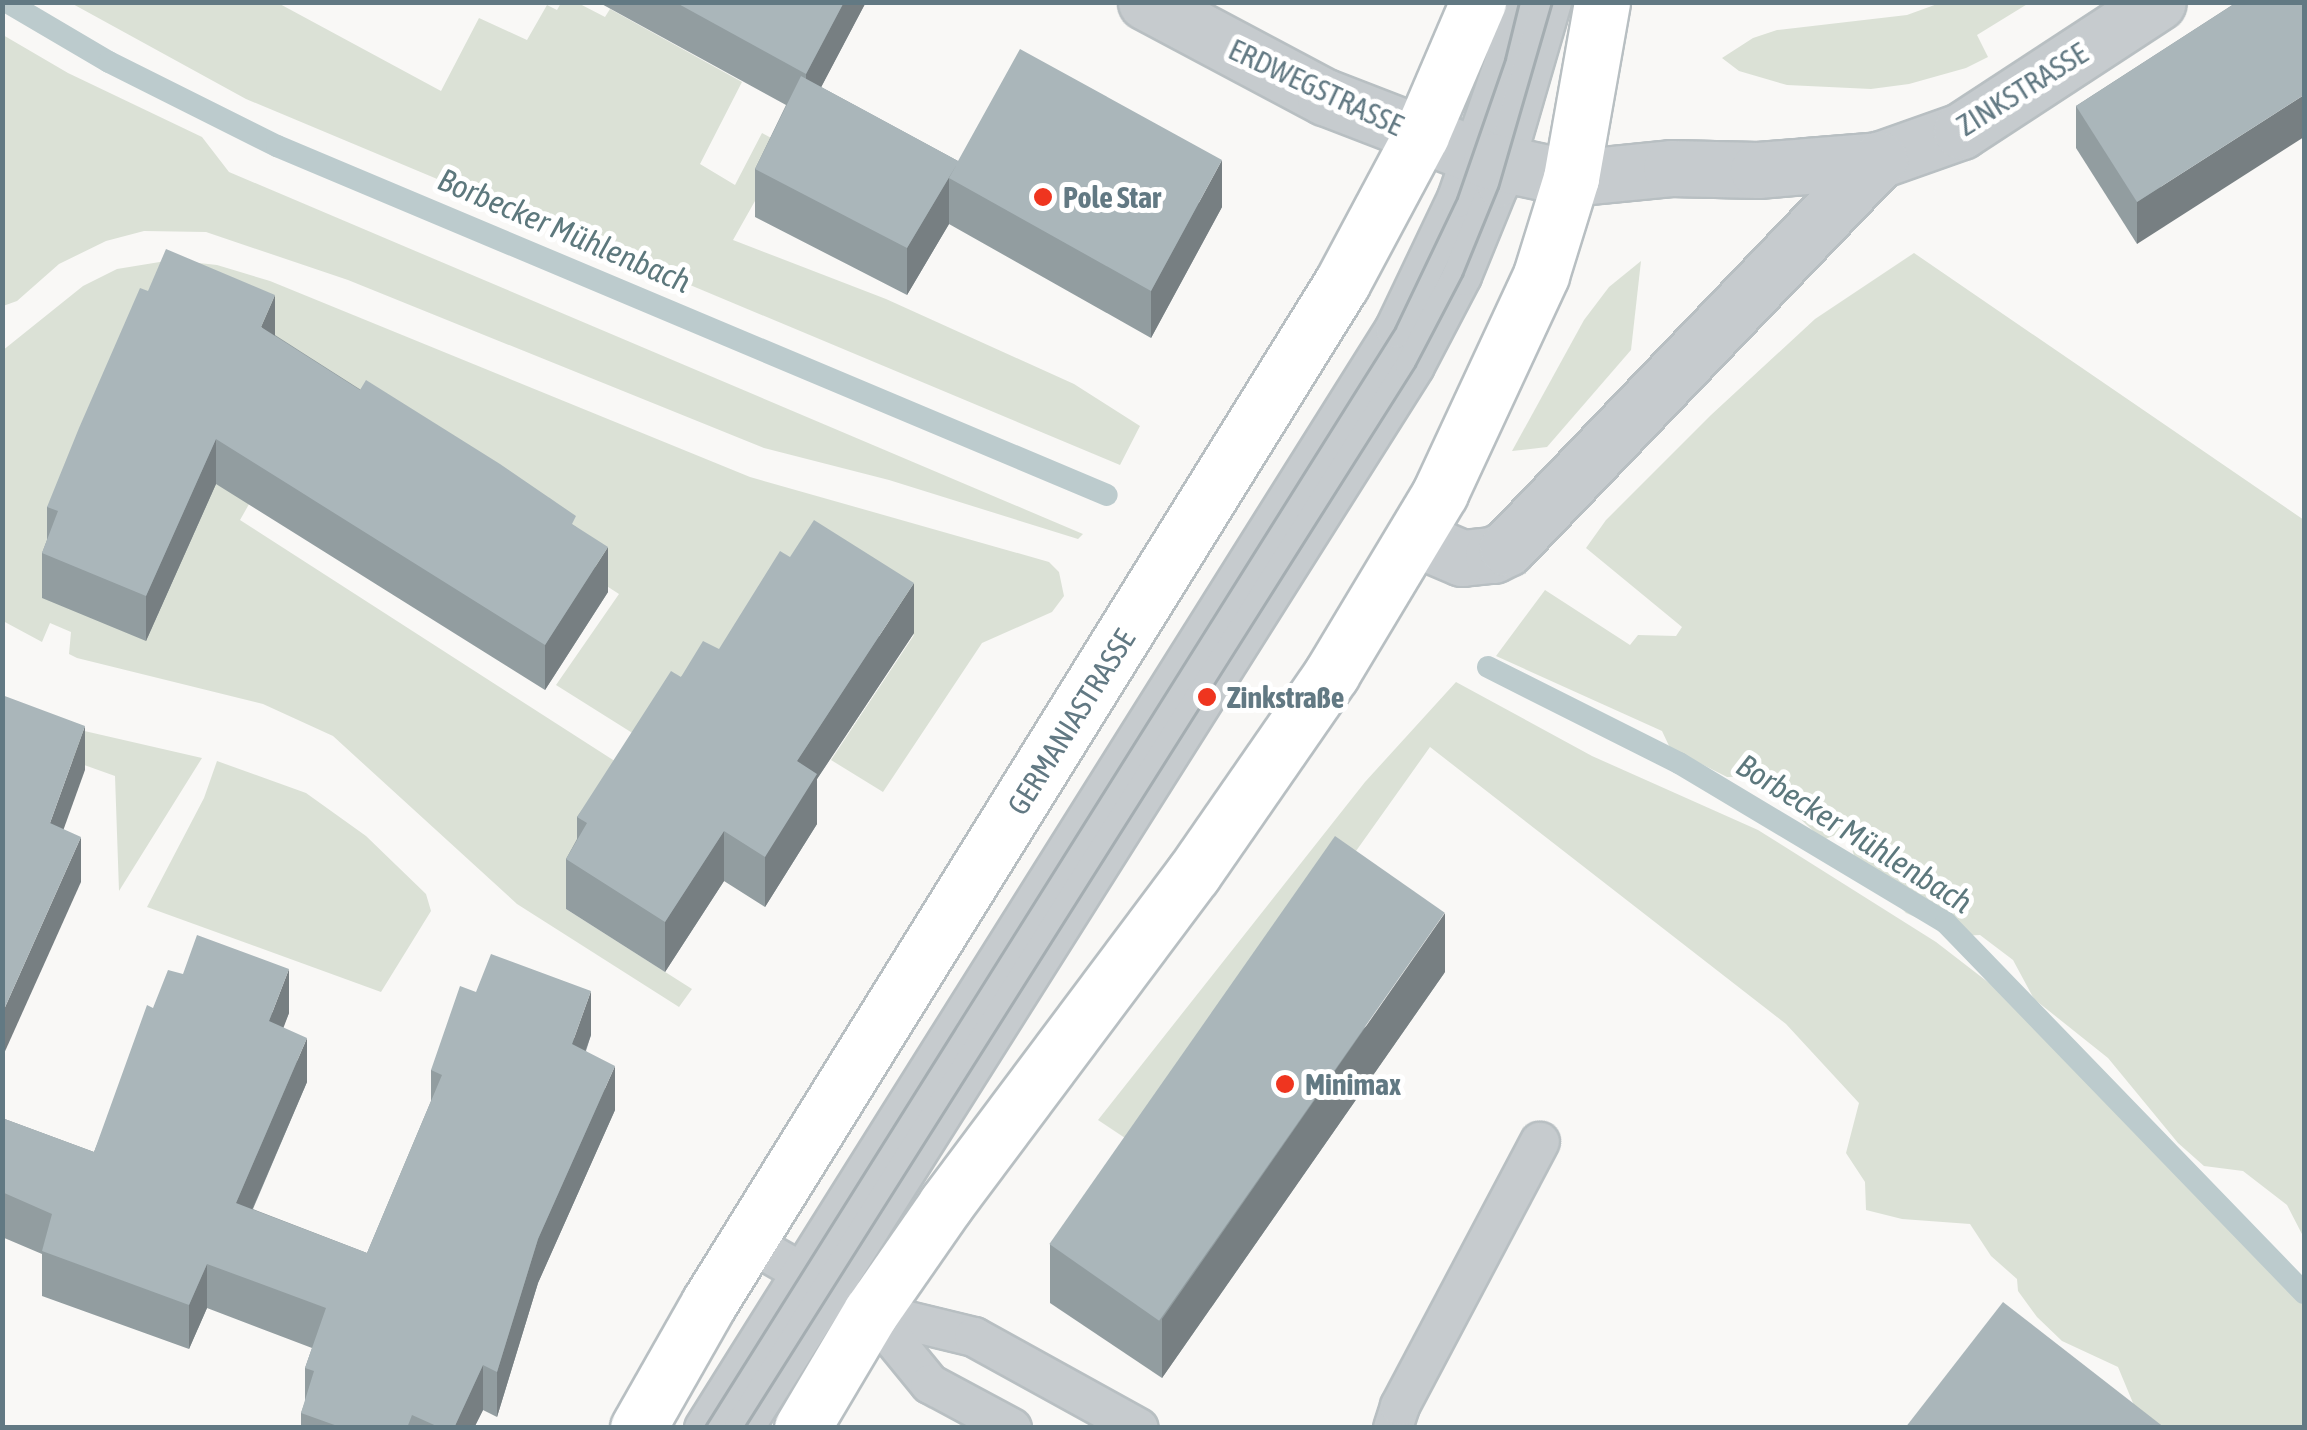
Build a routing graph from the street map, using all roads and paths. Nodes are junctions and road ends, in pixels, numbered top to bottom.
1 (1146, 2) edge
2 (1478, 2) edge
3 (1519, 2) edge
4 (1552, 2) edge
5 (1602, 2) edge
6 (2158, 2) edge
7 (1421, 135) junction
8 (1490, 160) junction
9 (1879, 160) junction
10 (1571, 178) junction
11 (1414, 538) junction
12 (1540, 1142) dead end
13 (747, 1241) junction
14 (833, 1290) junction
15 (638, 1428) edge
16 (704, 1428) edge
17 (744, 1428) edge
18 (802, 1428) edge
19 (1012, 1428) edge
20 (1139, 1428) edge
21 (1393, 1428) edge

1 - 7 street, ERDWEGSTRASSE
2 - 7 main road, GERMANIASTRASSE
3 - 8 lane
4 - 8 lane
5 - 10 main road
6 - 9 street, ZINKSTRASSE
7 - 8 street, ERDWEGSTRASSE
7 - 13 main road, GERMANIASTRASSE
8 - 10 street, ZINKSTRASSE
8 - 14 lane
9 - 10 street, ZINKSTRASSE
9 - 11 street, ZINKSTRASSE
10 - 11 main road
11 - 14 main road
12 - 21 lane
13 - 14 lane
13 - 15 main road, GERMANIASTRASSE
14 - 16 lane
14 - 17 lane
14 - 18 main road
14 - 19 lane
14 - 20 lane

